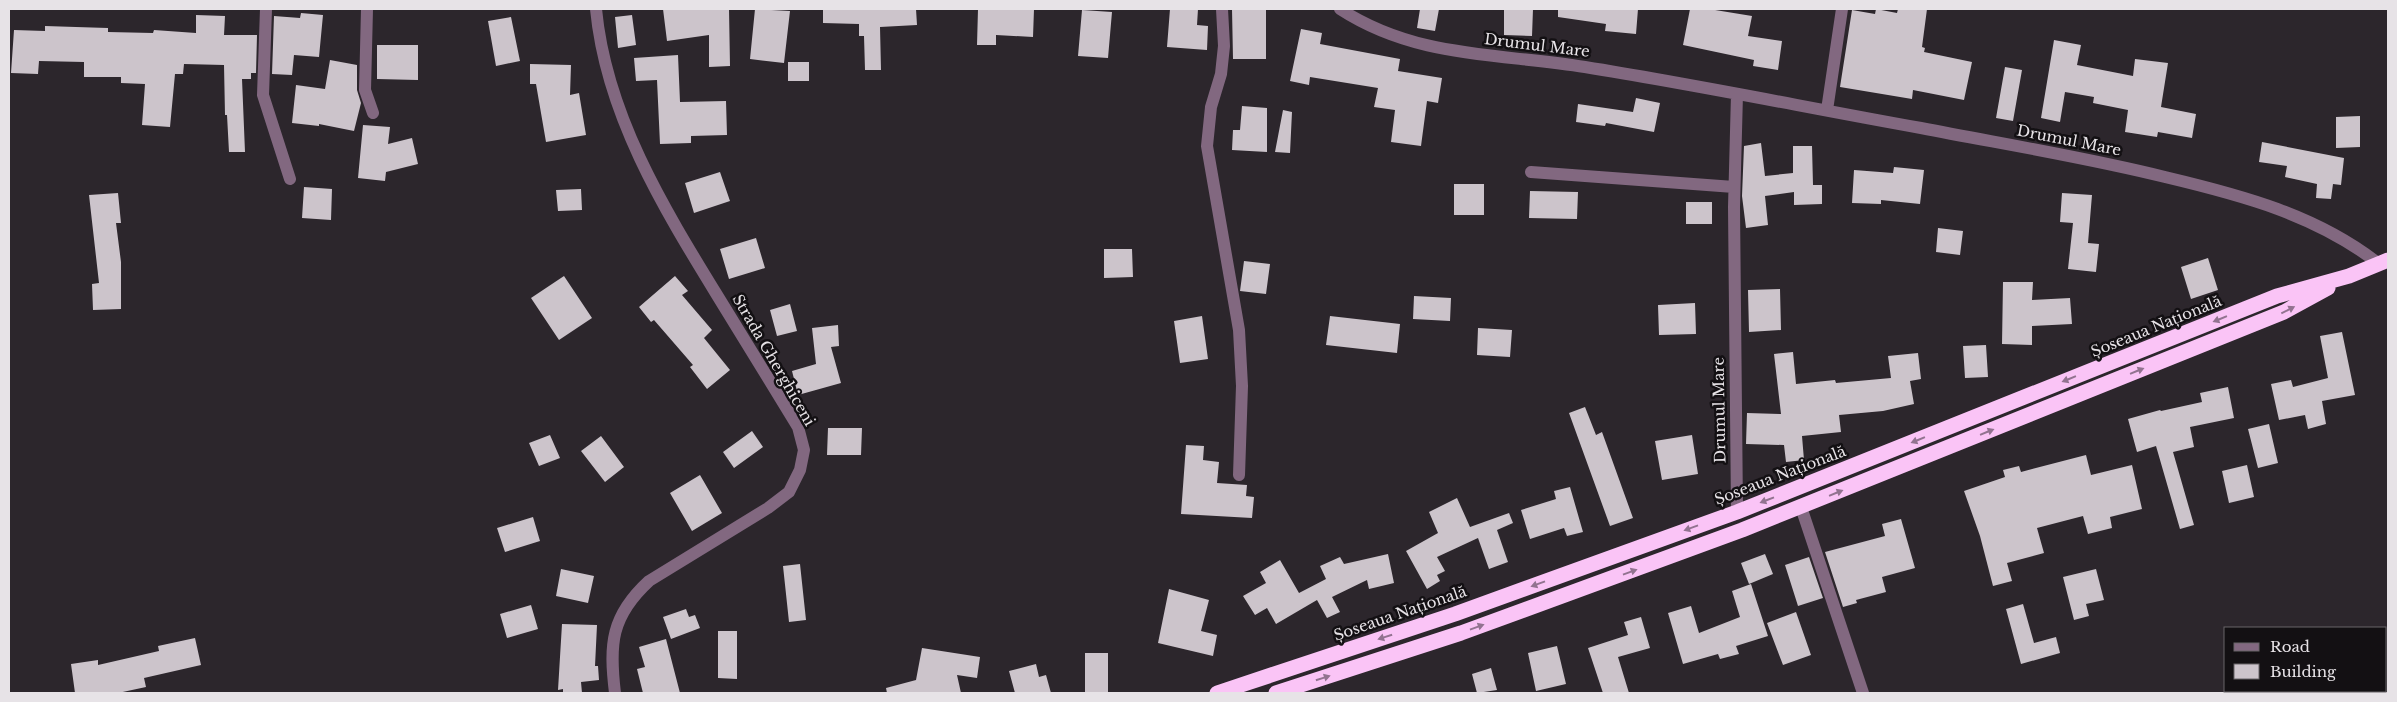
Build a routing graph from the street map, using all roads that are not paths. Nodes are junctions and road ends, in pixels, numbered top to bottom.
1 (266, 9) edge
2 (366, 9) edge
3 (596, 9) edge
4 (1222, 9) edge
5 (1340, 9) edge
6 (1842, 9) edge
7 (1354, 13) edge
8 (1737, 94) junction
9 (1827, 110) junction
10 (373, 113) dead end
11 (1530, 172) dead end
12 (290, 179) dead end
13 (1734, 187) junction
14 (2384, 262) edge
15 (2349, 276) junction
16 (1239, 475) dead end
17 (1801, 507) junction
18 (1737, 512) junction
19 (615, 693) edge
20 (1217, 693) edge
21 (1276, 693) edge
22 (1863, 693) edge

1 - 12 street
2 - 10 street
3 - 19 street, Strada Gherghiceni
4 - 16 street
5 - 7 street, Drumul Mare
6 - 9 street
7 - 8 street, Drumul Mare
8 - 9 street, Drumul Mare
8 - 13 street, Drumul Mare
9 - 14 street, Drumul Mare
11 - 13 street
13 - 18 street, Drumul Mare
14 - 15 highway, Șoseaua Națională
17 -> 15 highway, Șoseaua Națională
15 -> 18 highway, Șoseaua Națională
21 -> 17 highway, Șoseaua Națională
17 - 22 street
18 -> 20 highway, Șoseaua Națională

